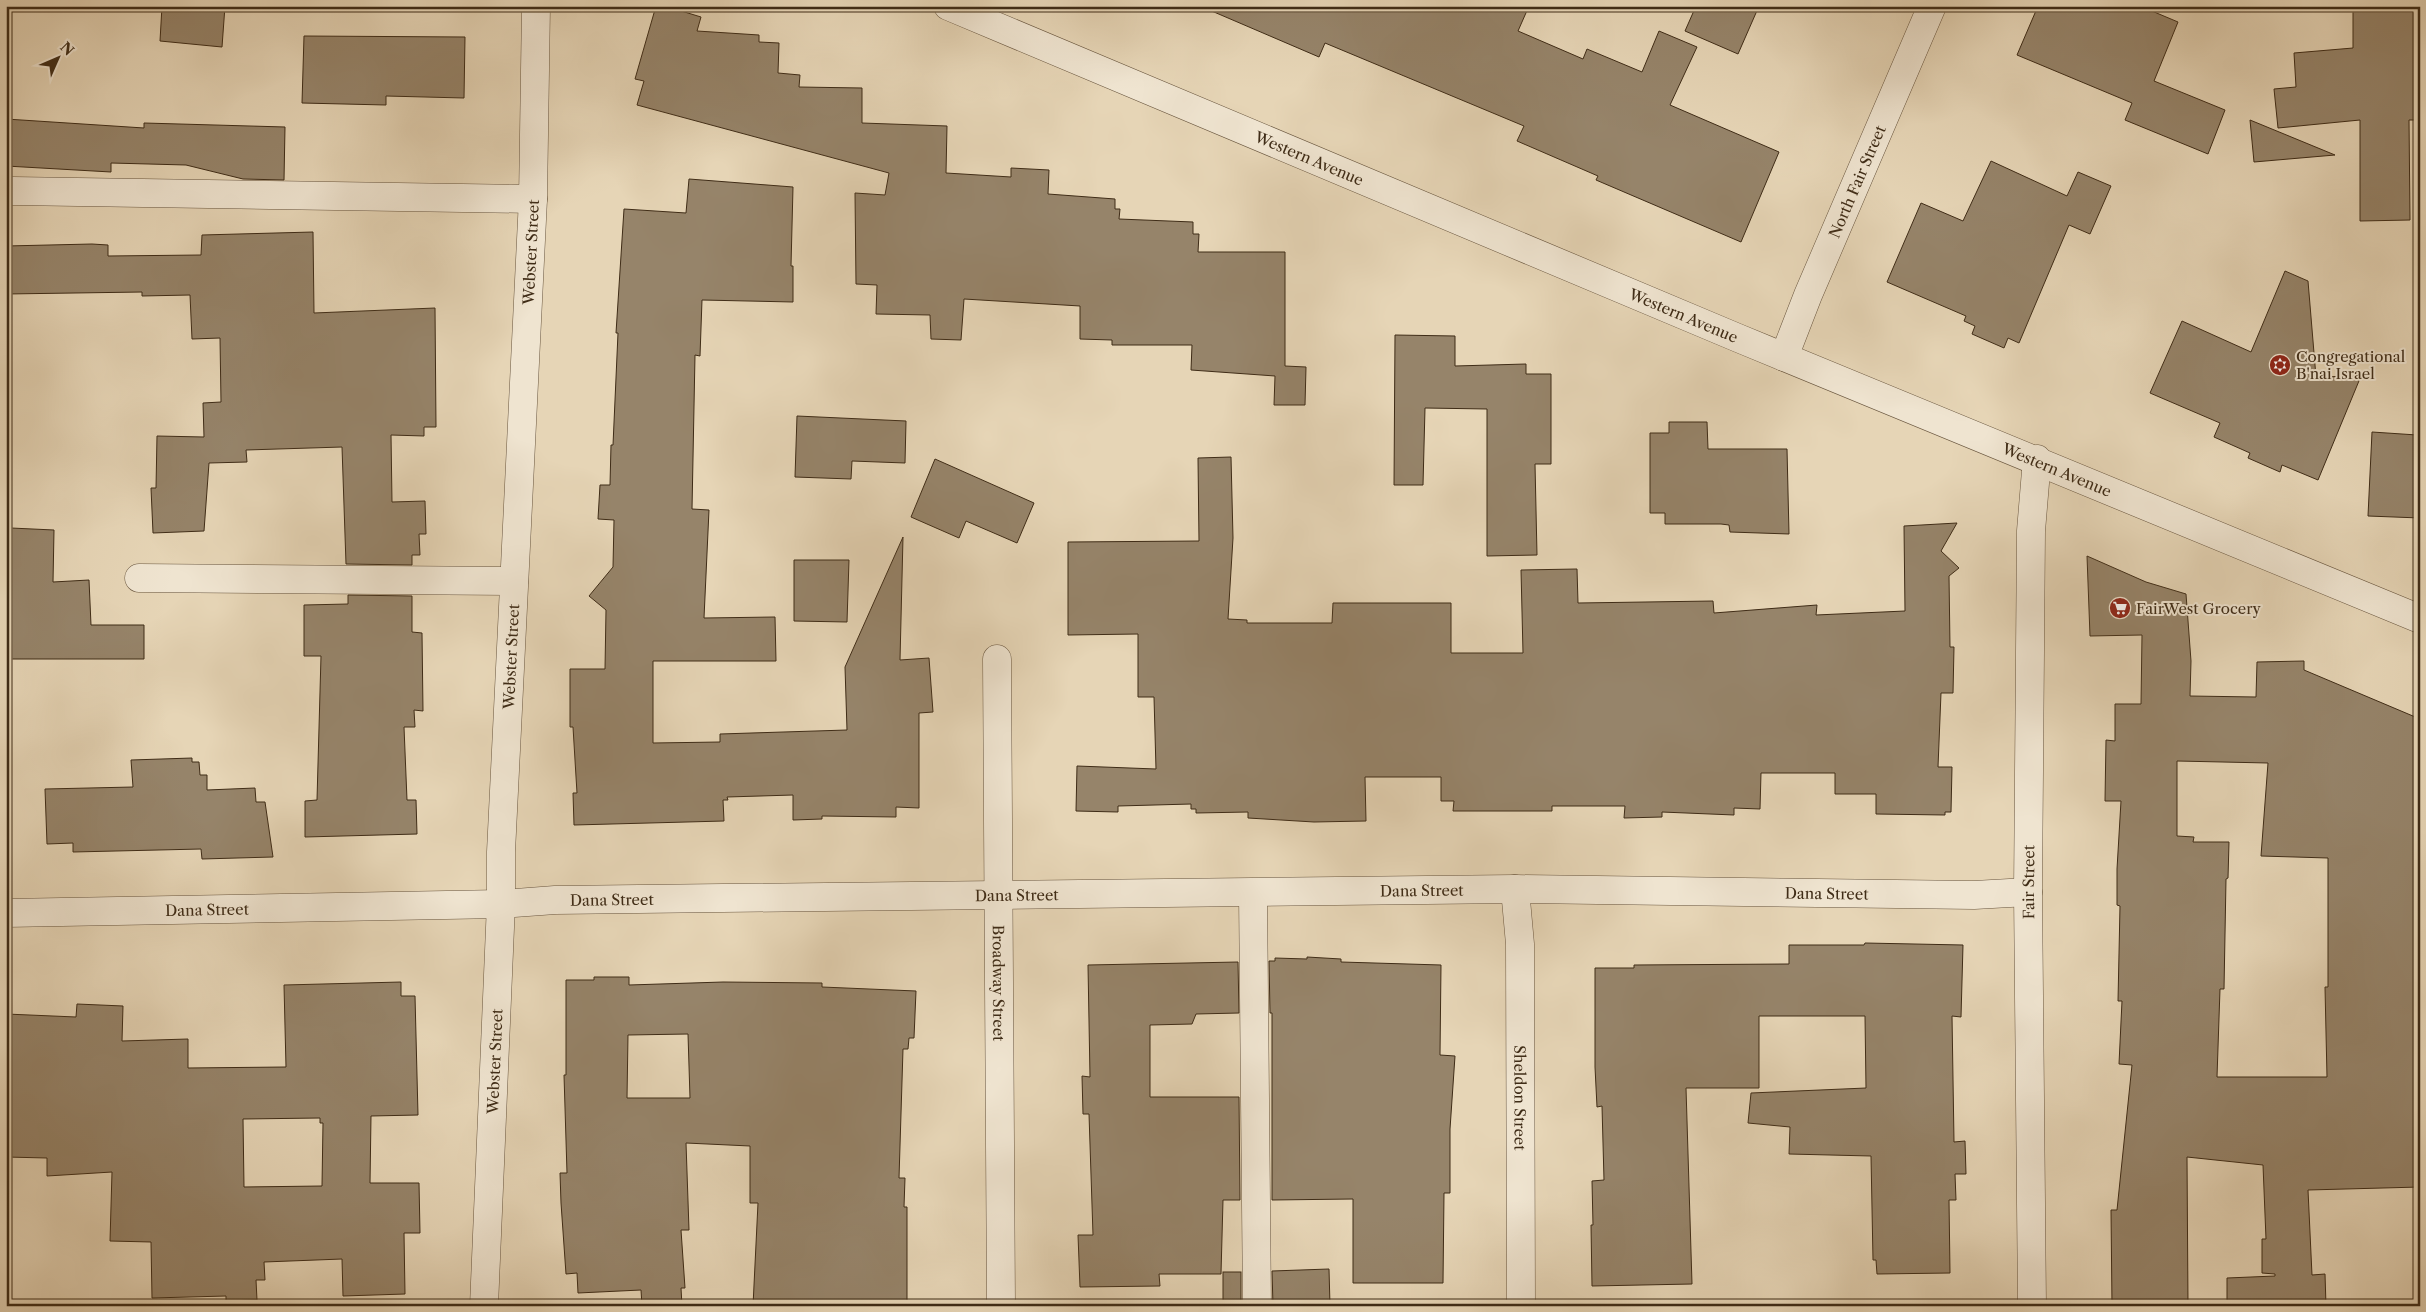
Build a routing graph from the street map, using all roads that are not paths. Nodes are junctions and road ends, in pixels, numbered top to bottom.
1 (536, 6) edge
2 (948, 6) edge
3 (1932, 6) edge
4 (13, 191) dead end
5 (533, 199) junction
6 (1784, 357) junction
7 (2037, 459) junction
8 (139, 578) dead end
9 (514, 581) junction
10 (2420, 619) edge
11 (996, 659) dead end
12 (1515, 889) junction
13 (2028, 892) junction
14 (1253, 893) junction
15 (998, 896) junction
16 (501, 904) junction
17 (6, 913) edge
18 (484, 1306) edge
19 (1001, 1306) edge
20 (1257, 1306) edge
21 (1521, 1306) edge
22 (2032, 1306) edge

1 - 5 street, Webster Street
2 - 6 street, Western Avenue
3 - 6 street, North Fair Street
4 - 5 street
5 - 9 street, Webster Street
6 - 7 street, Western Avenue
7 - 10 street, Western Avenue
7 - 13 street, Fair Street
8 - 9 street
9 - 16 street, Webster Street
11 - 15 street, Broadway Street
12 - 13 street, Dana Street
12 - 14 street, Dana Street
12 - 21 street, Sheldon Street
13 - 22 street, Fair Street
14 - 15 street, Dana Street
14 - 20 street
15 - 16 street, Dana Street
15 - 19 street, Broadway Street
16 - 17 street, Dana Street
16 - 18 street, Webster Street

